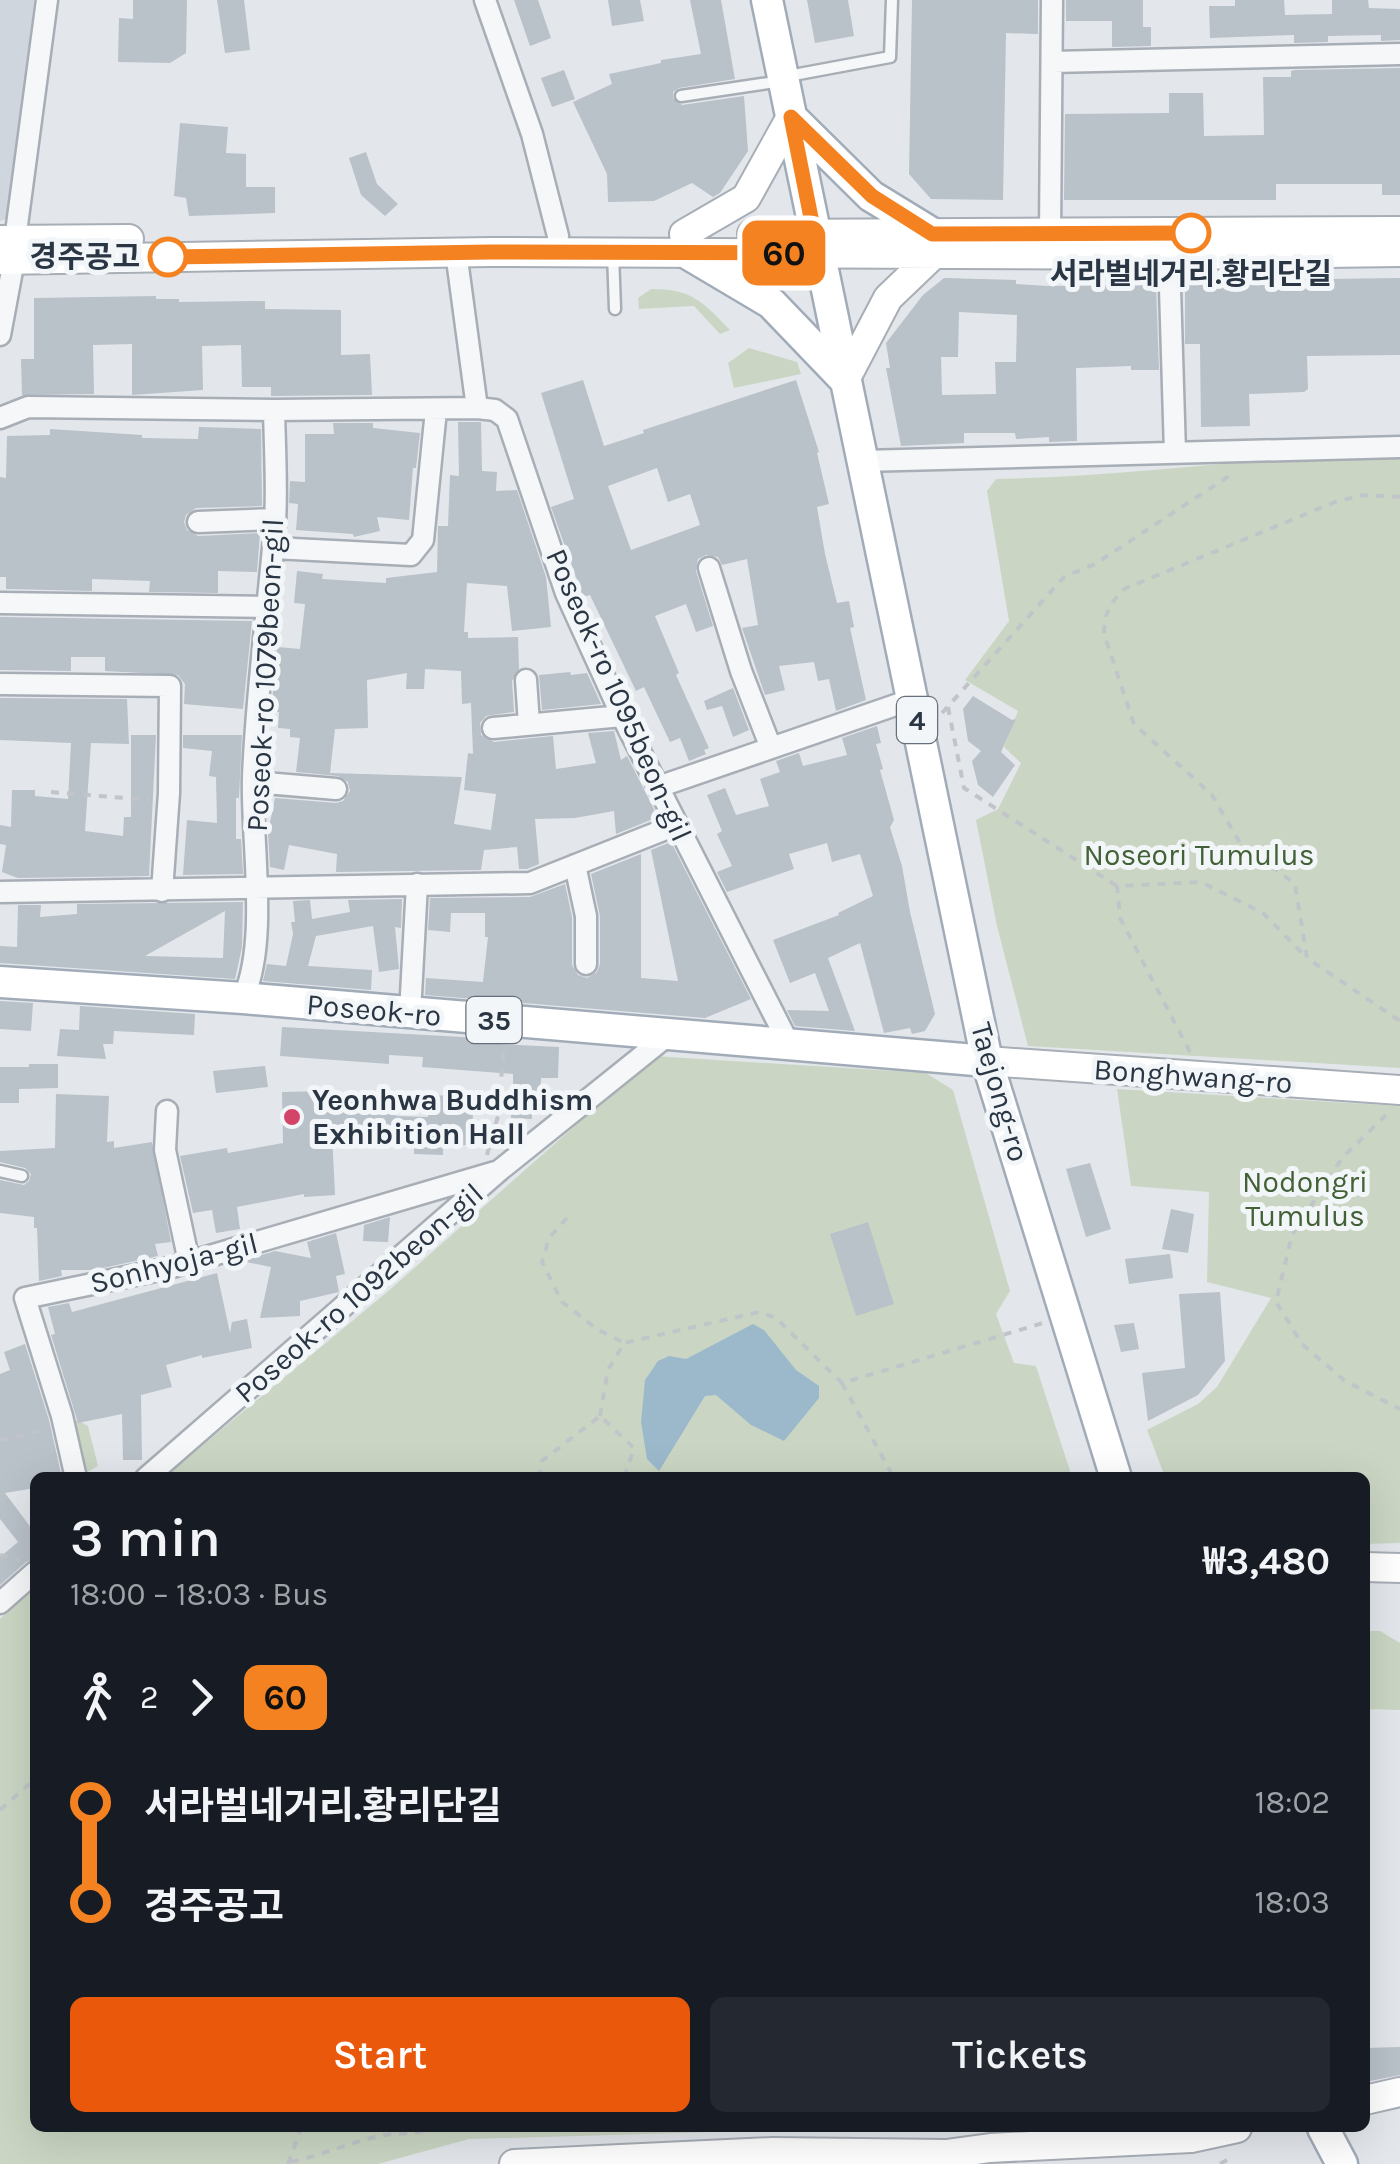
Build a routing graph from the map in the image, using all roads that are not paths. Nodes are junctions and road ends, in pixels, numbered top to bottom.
1 (47, 0) edge
2 (485, 0) edge
3 (767, 0) edge
4 (892, 0) edge
5 (1052, 0) edge
6 (1400, 54) edge
7 (1052, 62) junction
8 (783, 79) junction
9 (681, 96) dead end
10 (791, 117) junction
11 (1400, 231) edge
12 (1050, 233) junction
13 (558, 236) junction
14 (816, 243) junction
15 (613, 244) junction
16 (685, 244) junction
17 (933, 244) junction
18 (7, 250) edge
19 (456, 252) junction
20 (1400, 252) edge
21 (1169, 255) junction
22 (616, 309) dead end
23 (0, 335) edge
24 (846, 380) junction
25 (477, 408) junction
26 (274, 410) junction
27 (436, 410) junction
28 (0, 418) edge
29 (1400, 447) edge
30 (1175, 453) junction
31 (862, 461) junction
32 (275, 519) junction
33 (198, 522) dead end
34 (274, 548) junction
35 (709, 568) dead end
36 (0, 603) edge
37 (265, 607) junction
38 (526, 680) dead end
39 (0, 684) edge
40 (913, 699) junction
41 (622, 716) junction
42 (529, 724) junction
43 (493, 728) dead end
44 (771, 748) junction
45 (253, 782) junction
46 (658, 787) junction
47 (336, 789) dead end
48 (676, 825) junction
49 (575, 865) junction
50 (417, 884) junction
51 (257, 886) junction
52 (162, 890) junction
53 (0, 892) edge
54 (586, 964) dead end
55 (0, 982) edge
56 (243, 998) junction
57 (410, 1013) junction
58 (667, 1036) junction
59 (790, 1046) junction
60 (987, 1061) junction
61 (1394, 1101) edge
62 (167, 1111) dead end
63 (0, 1171) edge
64 (490, 1173) junction
65 (22, 1176) dead end
66 (189, 1262) junction
67 (75, 1472) edge
68 (153, 1472) edge
69 (1114, 1472) edge
70 (1370, 1567) edge
71 (1400, 1568) edge
72 (30, 1576) edge
73 (0, 1603) edge
74 (1400, 2092) edge
75 (1370, 2099) edge
76 (1218, 2132) edge
77 (1325, 2132) edge
78 (514, 2164) edge
79 (1342, 2164) edge

1 - 18 street
2 - 13 street
3 - 8 main road, Taejong-ro / 4
4 - 8 lane
5 - 7 street
6 - 7 street
7 - 12 street
8 - 9 lane
8 - 10 main road, Taejong-ro / 4
10 - 14 main road, Taejong-ro / 4
10 - 16 street
10 - 17 main road
11 - 12 street
12 - 17 street
13 - 15 street
13 - 18 street
14 - 16 street
14 - 17 street
14 - 24 main road, Taejong-ro / 4
15 - 16 street
15 - 19 street
15 - 22 lane
16 - 24 main road
17 - 21 street
17 - 24 street
18 - 19 street
18 - 23 street
19 - 25 street
20 - 21 street
21 - 30 street
24 - 31 main road, Taejong-ro / 4
25 - 27 street
25 - 41 street, Poseok-ro 1095beon-gil
26 - 27 street
26 - 28 street
26 - 32 street, Poseok-ro 1079beon-gil
27 - 34 street
29 - 30 street
30 - 31 street
31 - 40 main road, Taejong-ro / 4
32 - 33 street
32 - 34 street, Poseok-ro 1079beon-gil
34 - 37 street, Poseok-ro 1079beon-gil
35 - 44 street
36 - 37 street
37 - 45 street, Poseok-ro 1079beon-gil
38 - 42 street
39 - 52 street
40 - 44 street
40 - 60 main road, Taejong-ro / 4
41 - 42 street
41 - 46 street, Poseok-ro 1095beon-gil
42 - 43 street
44 - 46 street
45 - 47 street
45 - 51 street, Poseok-ro 1079beon-gil
46 - 48 street, Poseok-ro 1095beon-gil
48 - 49 street
48 - 59 street, Poseok-ro 1095beon-gil
49 - 50 street
49 - 54 street
50 - 51 street
50 - 57 street
51 - 52 street
51 - 56 street, Poseok-ro 1079beon-gil
52 - 53 street
55 - 56 main road, Poseok-ro / 35
56 - 57 main road, Poseok-ro / 35
57 - 58 main road, Poseok-ro / 35
58 - 59 main road, Poseok-ro / 35
58 - 64 street, Poseok-ro 1092beon-gil
59 - 60 main road, Poseok-ro / 35
60 - 61 street, Bonghwang-ro
60 - 69 main road, Taejong-ro / 4
62 - 66 street
63 - 65 lane
64 - 66 street, Sonhyoja-gil
64 - 68 street, Poseok-ro 1092beon-gil
66 - 67 street, Sonhyoja-gil
70 - 71 street
72 - 73 street
74 - 75 street
76 - 78 street
77 - 79 main road

